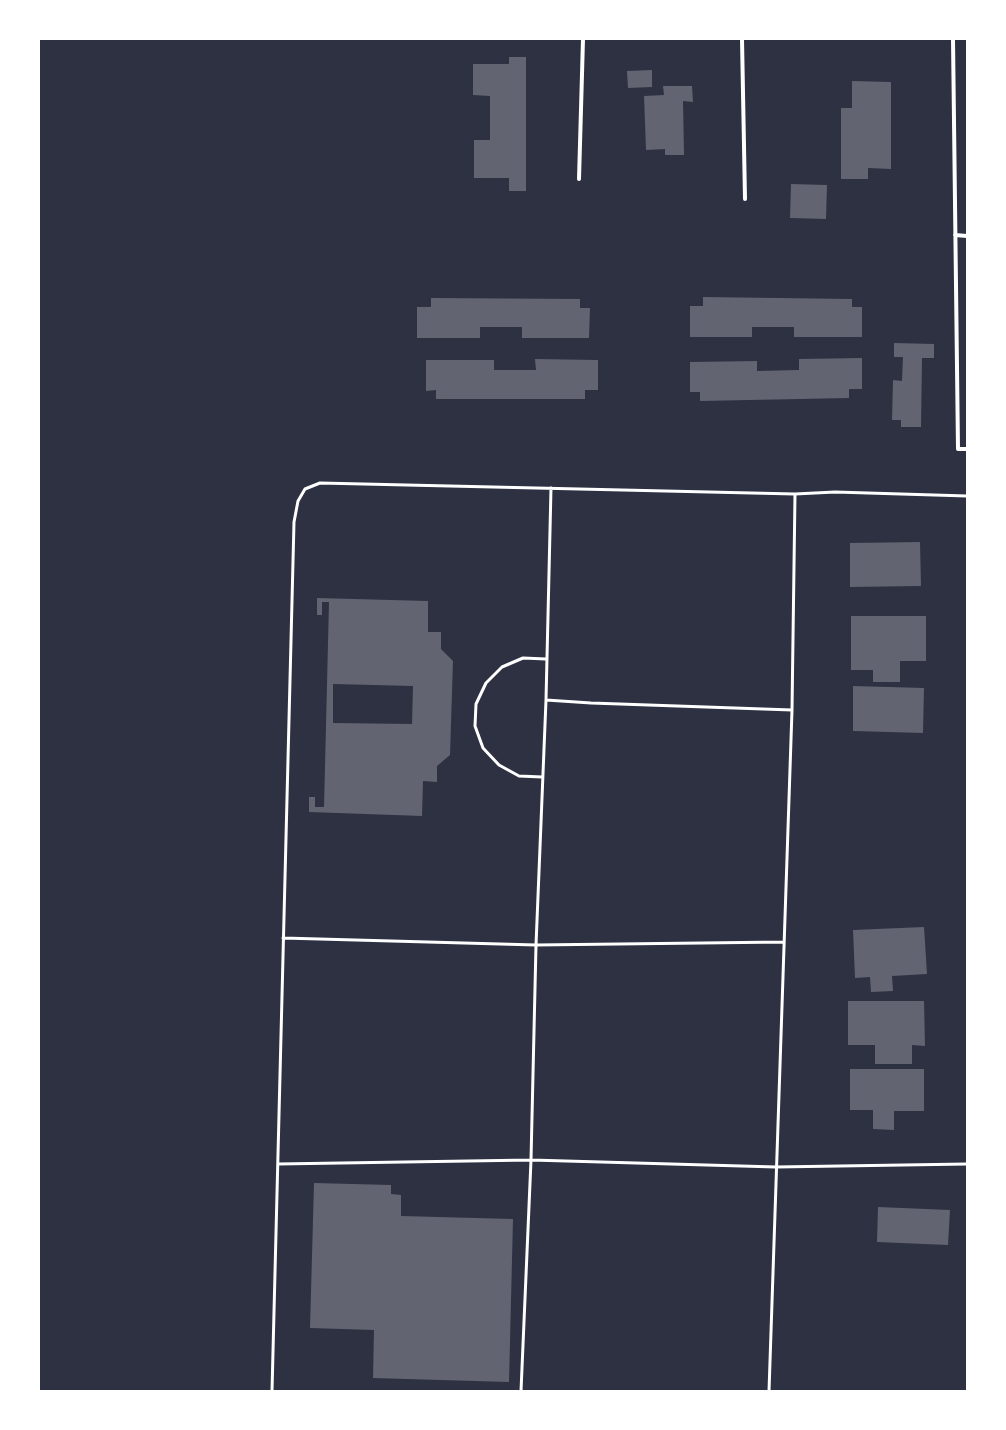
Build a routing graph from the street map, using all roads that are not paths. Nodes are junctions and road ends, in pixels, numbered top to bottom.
1 (583, 39) edge
2 (742, 39) edge
3 (953, 39) edge
4 (579, 179) dead end
5 (745, 199) dead end
6 (955, 235) junction
7 (967, 236) edge
8 (967, 449) edge
9 (551, 488) junction
10 (795, 494) junction
11 (967, 496) edge
12 (546, 658) junction
13 (546, 700) junction
14 (792, 710) junction
15 (542, 777) junction
16 (283, 938) junction
17 (784, 942) junction
18 (536, 945) junction
19 (531, 1160) junction
20 (278, 1164) junction
21 (967, 1164) edge
22 (776, 1166) junction
23 (272, 1391) edge
24 (522, 1391) edge
25 (769, 1391) edge

1 - 4 street
2 - 5 street
3 - 6 street
6 - 7 street
6 - 8 street
9 - 10 lane
9 - 12 lane
9 - 16 lane
10 - 11 lane
10 - 14 lane
12 - 13 lane
12 - 15 lane
13 - 14 lane
13 - 15 lane
14 - 17 lane
15 - 18 lane
16 - 18 lane
16 - 20 lane
17 - 18 lane
17 - 22 lane
18 - 19 lane
19 - 20 lane
19 - 22 lane
19 - 24 lane
20 - 23 lane
21 - 22 lane
22 - 25 lane

